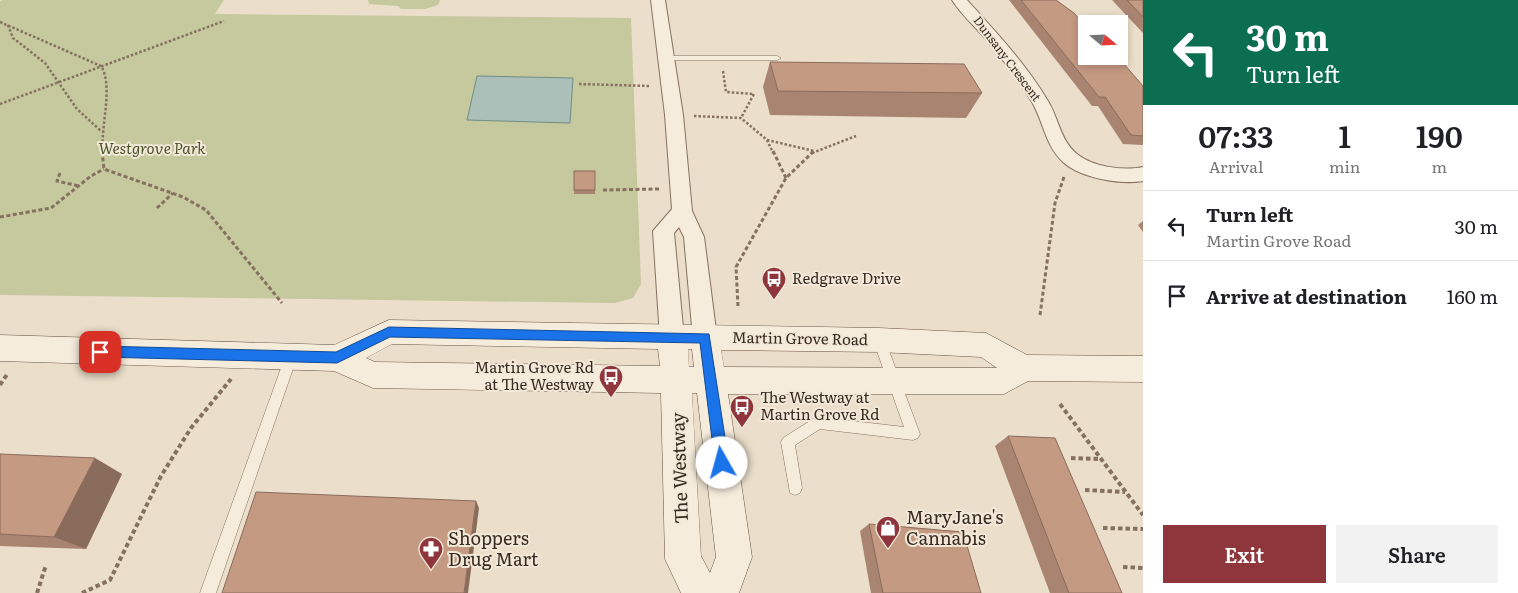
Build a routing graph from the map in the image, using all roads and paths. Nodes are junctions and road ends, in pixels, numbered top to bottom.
1 (658, 0) edge
2 (959, 0) edge
3 (224, 21) dead end
4 (0, 22) edge
5 (8, 26) junction
6 (667, 58) junction
7 (721, 58) junction
8 (777, 58) dead end
9 (101, 66) junction
10 (58, 82) junction
11 (579, 84) dead end
12 (670, 86) junction
13 (0, 104) edge
14 (674, 115) junction
15 (741, 118) junction
16 (102, 131) junction
17 (856, 136) dead end
18 (767, 140) junction
19 (814, 151) junction
20 (1070, 158) junction
21 (104, 169) junction
22 (60, 173) dead end
23 (1143, 174) edge
24 (786, 178) junction
25 (79, 186) junction
26 (680, 189) junction
27 (603, 190) dead end
28 (173, 193) junction
29 (157, 208) dead end
30 (682, 211) junction
31 (0, 217) edge
32 (282, 303) dead end
33 (738, 306) dead end
34 (1040, 315) dead end
35 (672, 338) junction
36 (705, 338) junction
37 (879, 340) junction
38 (0, 348) edge
39 (254, 357) junction
40 (290, 357) junction
41 (337, 358) junction
42 (1023, 368) junction
43 (1143, 369) edge
44 (676, 380) junction
45 (710, 380) junction
46 (893, 381) junction
47 (1060, 404) dead end
48 (1071, 458) dead end
49 (1101, 458) junction
50 (796, 488) dead end
51 (1086, 490) dead end
52 (1125, 492) junction
53 (1143, 515) edge
54 (1103, 528) dead end
55 (1143, 529) edge
56 (46, 565) edge
57 (1123, 567) dead end
58 (1143, 568) edge
59 (37, 593) edge
60 (82, 593) edge
61 (208, 593) edge
62 (700, 593) edge
63 (720, 593) edge

1 - 6 street
2 - 20 street, Dunsany Crescent
3 - 9 path
4 - 5 path
5 - 9 path
5 - 10 path
6 - 7 lane
6 - 12 street
7 - 8 lane
7 - 15 path
9 - 10 path
9 - 16 path
10 - 13 path
10 - 16 path
11 - 12 path
12 - 14 street
14 - 15 path
14 - 26 street
15 - 18 path
16 - 21 path
17 - 19 path
18 - 19 path
18 - 24 path
19 - 24 path
20 - 23 street, Dunsany Crescent
20 - 34 path
21 - 25 path
21 - 28 path
22 - 25 path
24 - 33 path
25 - 31 path
26 - 27 path
26 - 30 street
28 - 29 path
28 - 32 path
30 - 35 street
30 - 36 street
35 - 36 main road, Martin Grove Road
35 - 41 main road, Martin Grove Road
35 - 44 main road, The Westway
36 - 37 main road, Martin Grove Road
36 - 45 main road
37 - 42 main road, Martin Grove Road
37 - 46 lane
38 - 39 main road, Martin Grove Road
39 - 40 main road, Martin Grove Road
39 - 60 path
40 - 41 main road, Martin Grove Road
40 - 61 lane
41 - 44 main road, Martin Grove Road
42 - 43 main road
42 - 46 main road, Martin Grove Road
44 - 45 main road, Martin Grove Road
44 - 62 main road, The Westway
45 - 46 main road, Martin Grove Road
45 - 63 main road
46 - 50 lane
47 - 49 path
48 - 49 path
49 - 52 path
51 - 52 path
52 - 53 path
54 - 55 path
56 - 59 path
57 - 58 path

